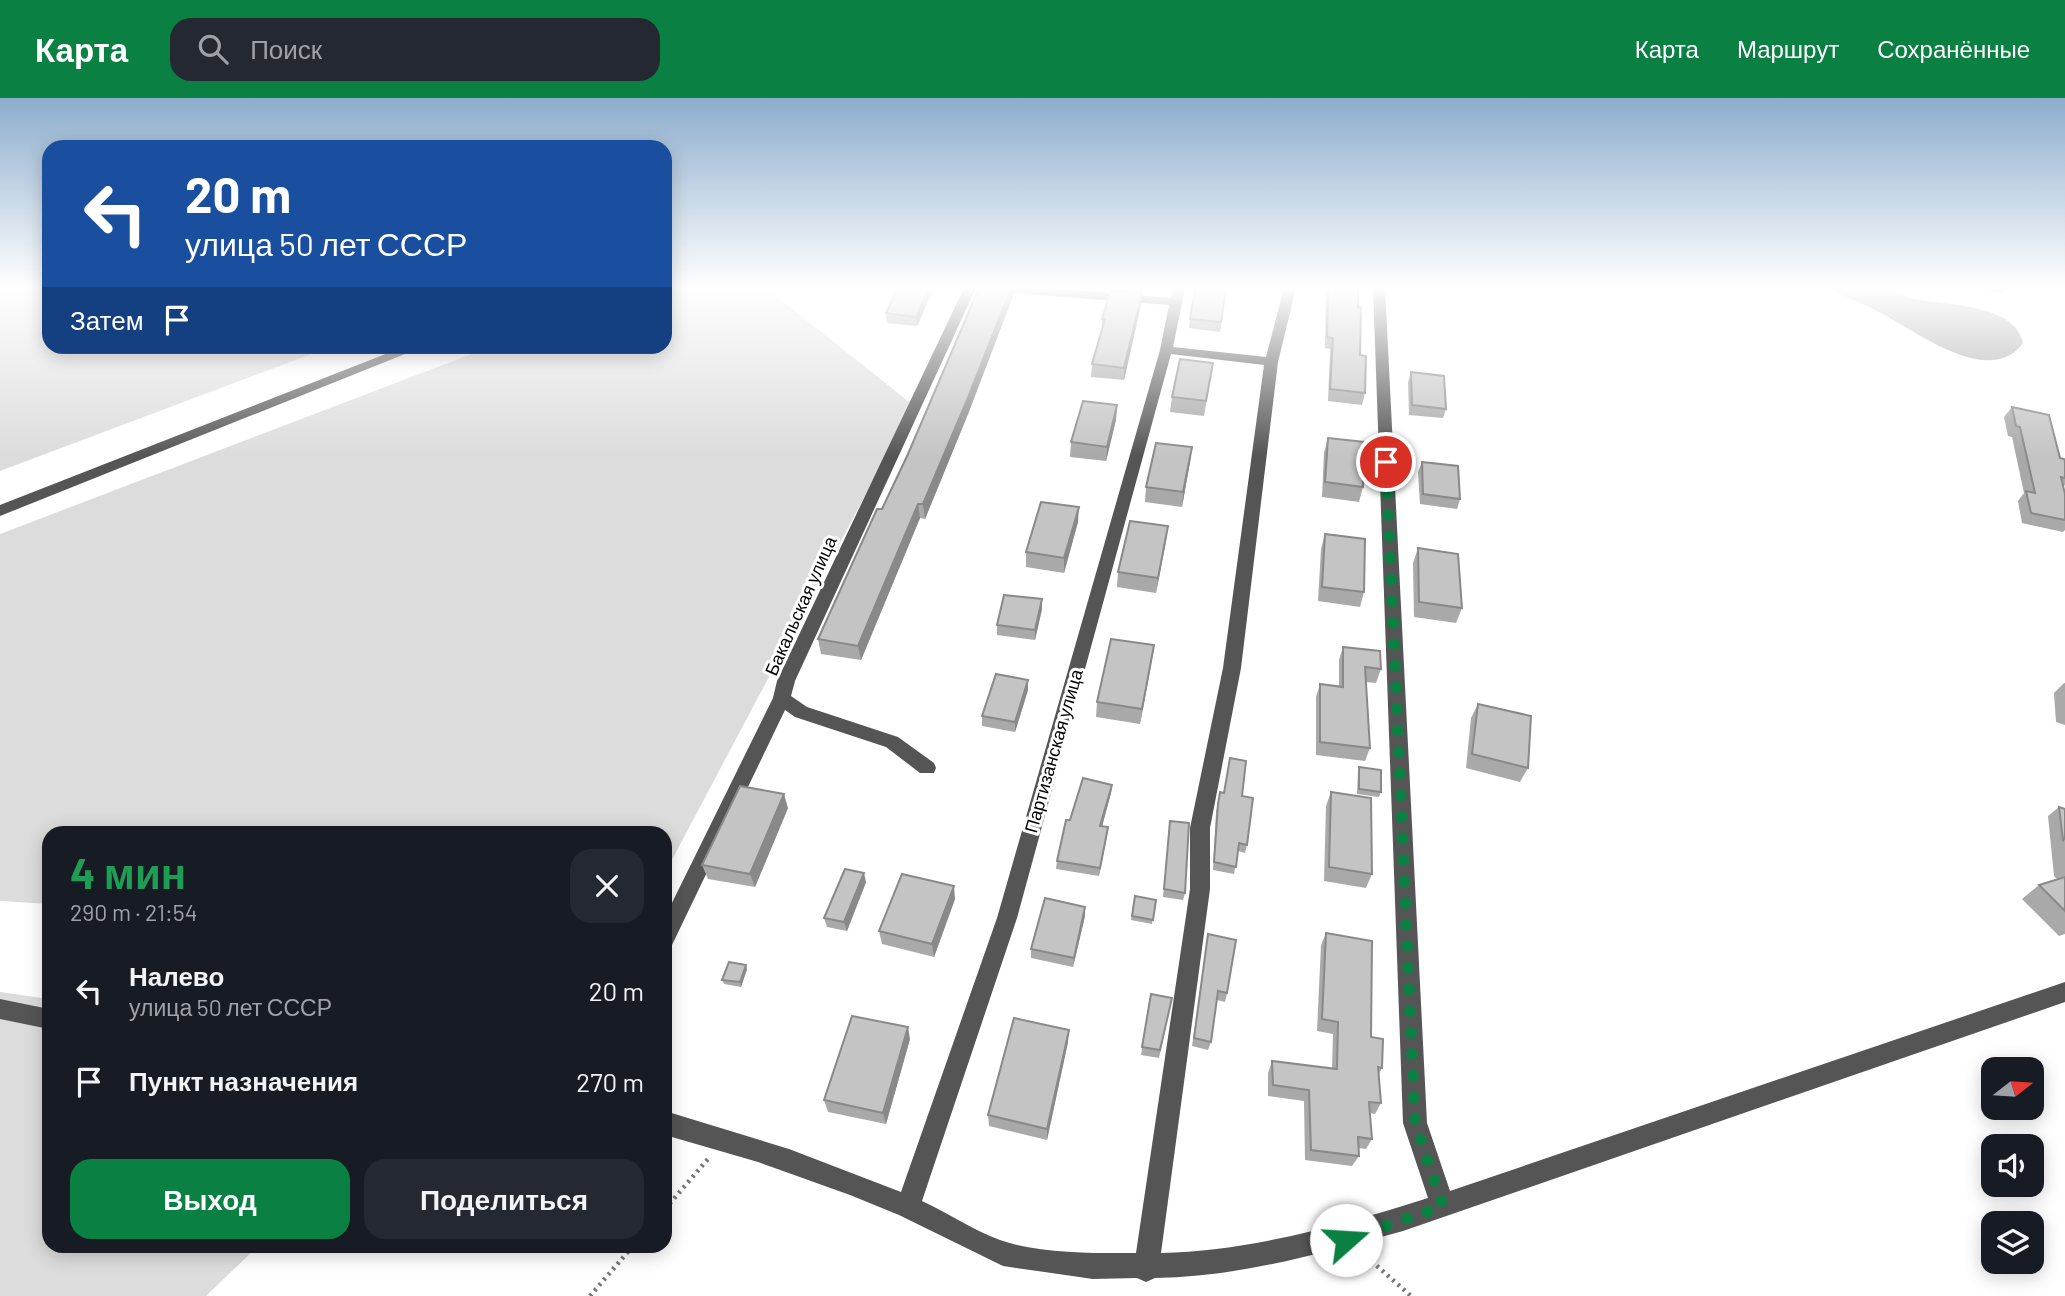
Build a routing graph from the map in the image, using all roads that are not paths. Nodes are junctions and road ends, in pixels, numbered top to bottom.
1 (944, 344) edge
2 (1167, 344) edge
3 (1276, 344) edge
4 (1381, 344) edge
5 (1166, 350) junction
6 (399, 354) edge
7 (1271, 362) junction
8 (0, 512) edge
9 (782, 698) junction
10 (927, 768) dead end
11 (672, 924) edge
12 (2065, 992) edge
13 (0, 1009) edge
14 (42, 1018) edge
15 (672, 1125) edge
16 (1443, 1206) junction
17 (908, 1207) junction
18 (1146, 1269) junction

1 - 9 street, Бакальская улица
2 - 5 street, Партизанская улица
3 - 7 street
4 - 16 street
5 - 7 street
5 - 17 street, Партизанская улица
6 - 8 street
7 - 18 street
9 - 10 street
9 - 11 street, Бакальская улица
12 - 16 street
13 - 14 street
15 - 17 street
16 - 18 street
17 - 18 street

